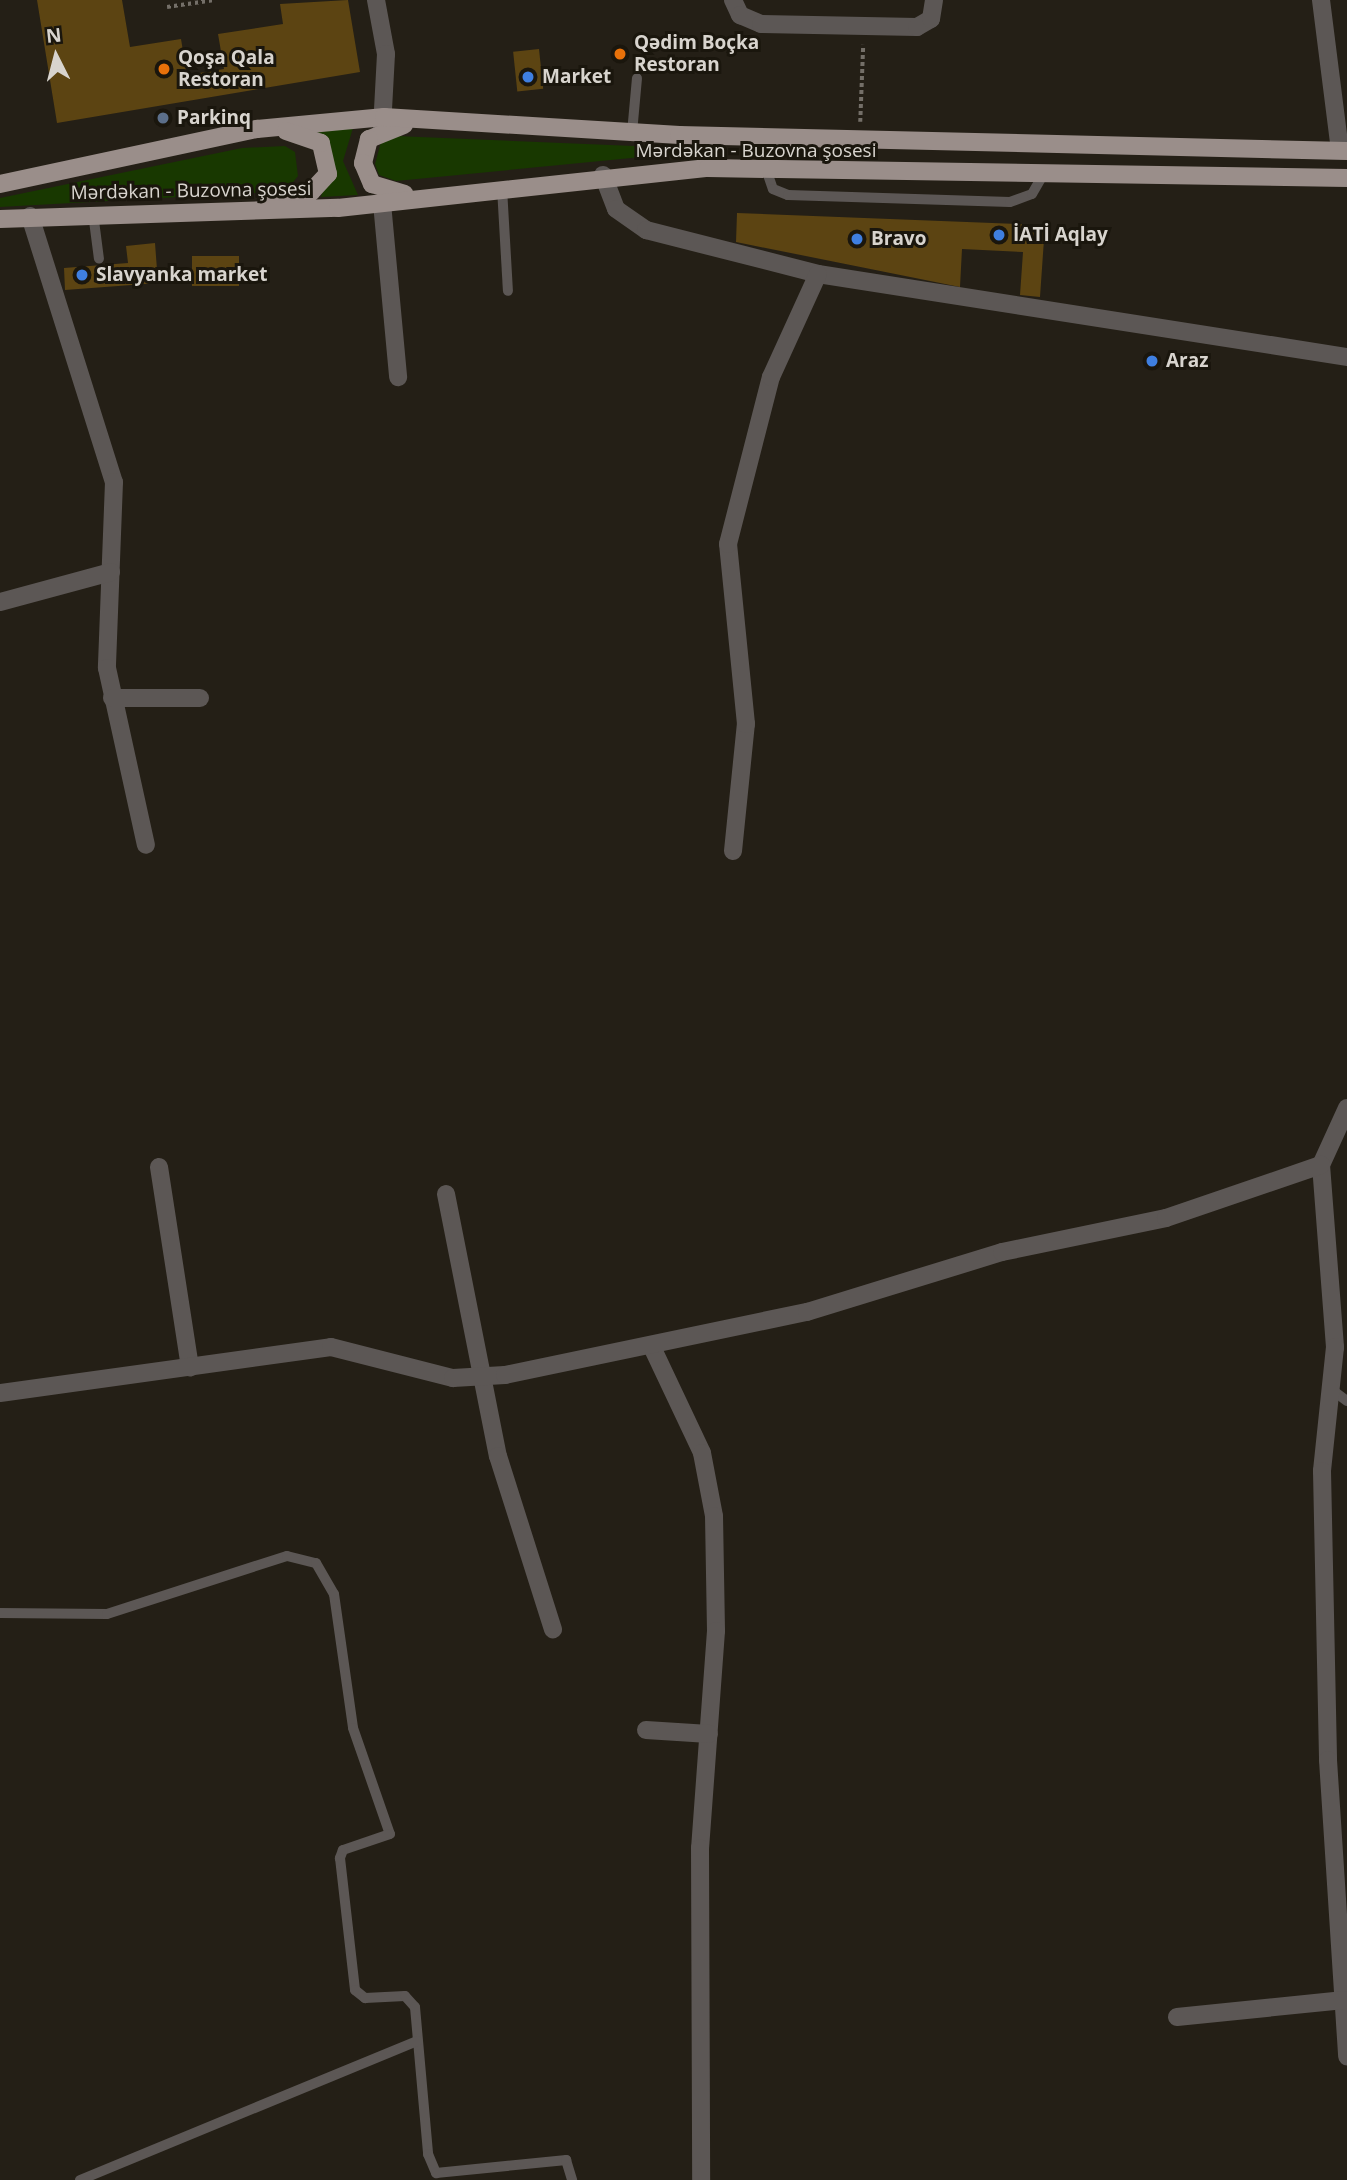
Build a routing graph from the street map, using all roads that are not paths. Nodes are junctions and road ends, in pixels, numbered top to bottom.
1 (376, 0) edge
2 (733, 0) edge
3 (934, 0) edge
4 (1321, 0) edge
5 (637, 78) dead end
6 (383, 123) junction
7 (257, 129) junction
8 (632, 133) junction
9 (1344, 150) edge
10 (766, 169) junction
11 (1044, 173) junction
12 (603, 175) junction
13 (1347, 178) edge
14 (0, 184) edge
15 (502, 188) junction
16 (449, 194) junction
17 (382, 203) junction
18 (216, 208) junction
19 (93, 213) junction
20 (30, 216) junction
21 (0, 219) edge
22 (99, 259) dead end
23 (818, 274) junction
24 (508, 291) dead end
25 (1347, 356) edge
26 (398, 377) dead end
27 (111, 572) junction
28 (0, 602) edge
29 (112, 698) junction
30 (200, 698) dead end
31 (146, 845) dead end
32 (733, 851) dead end
33 (1347, 1108) edge
34 (1321, 1165) junction
35 (159, 1167) dead end
36 (446, 1194) dead end
37 (652, 1347) junction
38 (190, 1368) junction
39 (480, 1378) junction
40 (1331, 1389) junction
41 (0, 1393) edge
42 (1347, 1401) edge
43 (0, 1613) edge
44 (552, 1629) dead end
45 (646, 1730) dead end
46 (709, 1734) junction
47 (1344, 2000) junction
48 (1177, 2017) dead end
49 (417, 2040) junction
50 (1347, 2056) edge
51 (80, 2180) edge
52 (572, 2180) edge
53 (701, 2180) edge

1 - 6 street
2 - 3 street
4 - 9 street
5 - 8 lane
6 - 7 main road, Mərdəkan - Buzovna şosesi
6 - 8 main road, Mərdəkan - Buzovna şosesi
6 - 16 main road
7 - 14 main road, Mərdəkan - Buzovna şosesi
7 - 18 main road
8 - 9 main road, Mərdəkan - Buzovna şosesi
10 - 11 main road, Mərdəkan - Buzovna şosesi
10 - 11 lane
10 - 12 main road, Mərdəkan - Buzovna şosesi
11 - 13 main road, Mərdəkan - Buzovna şosesi
12 - 15 main road, Mərdəkan - Buzovna şosesi
12 - 23 street
15 - 16 main road, Mərdəkan - Buzovna şosesi
15 - 24 lane
16 - 17 main road, Mərdəkan - Buzovna şosesi
17 - 18 main road, Mərdəkan - Buzovna şosesi
17 - 26 street
18 - 19 main road, Mərdəkan - Buzovna şosesi
19 - 20 main road, Mərdəkan - Buzovna şosesi
19 - 22 lane
20 - 21 main road, Mərdəkan - Buzovna şosesi
20 - 27 street
23 - 25 street
23 - 32 street
27 - 28 street
27 - 29 street
29 - 30 street
29 - 31 street
33 - 34 street
34 - 37 street
34 - 40 street
35 - 38 street
36 - 39 street
37 - 39 street
37 - 46 street
38 - 39 street
38 - 41 street
39 - 44 street
40 - 42 lane
40 - 47 street
43 - 49 lane
45 - 46 street
46 - 53 street
47 - 48 street
47 - 50 street
49 - 51 lane
49 - 52 lane

